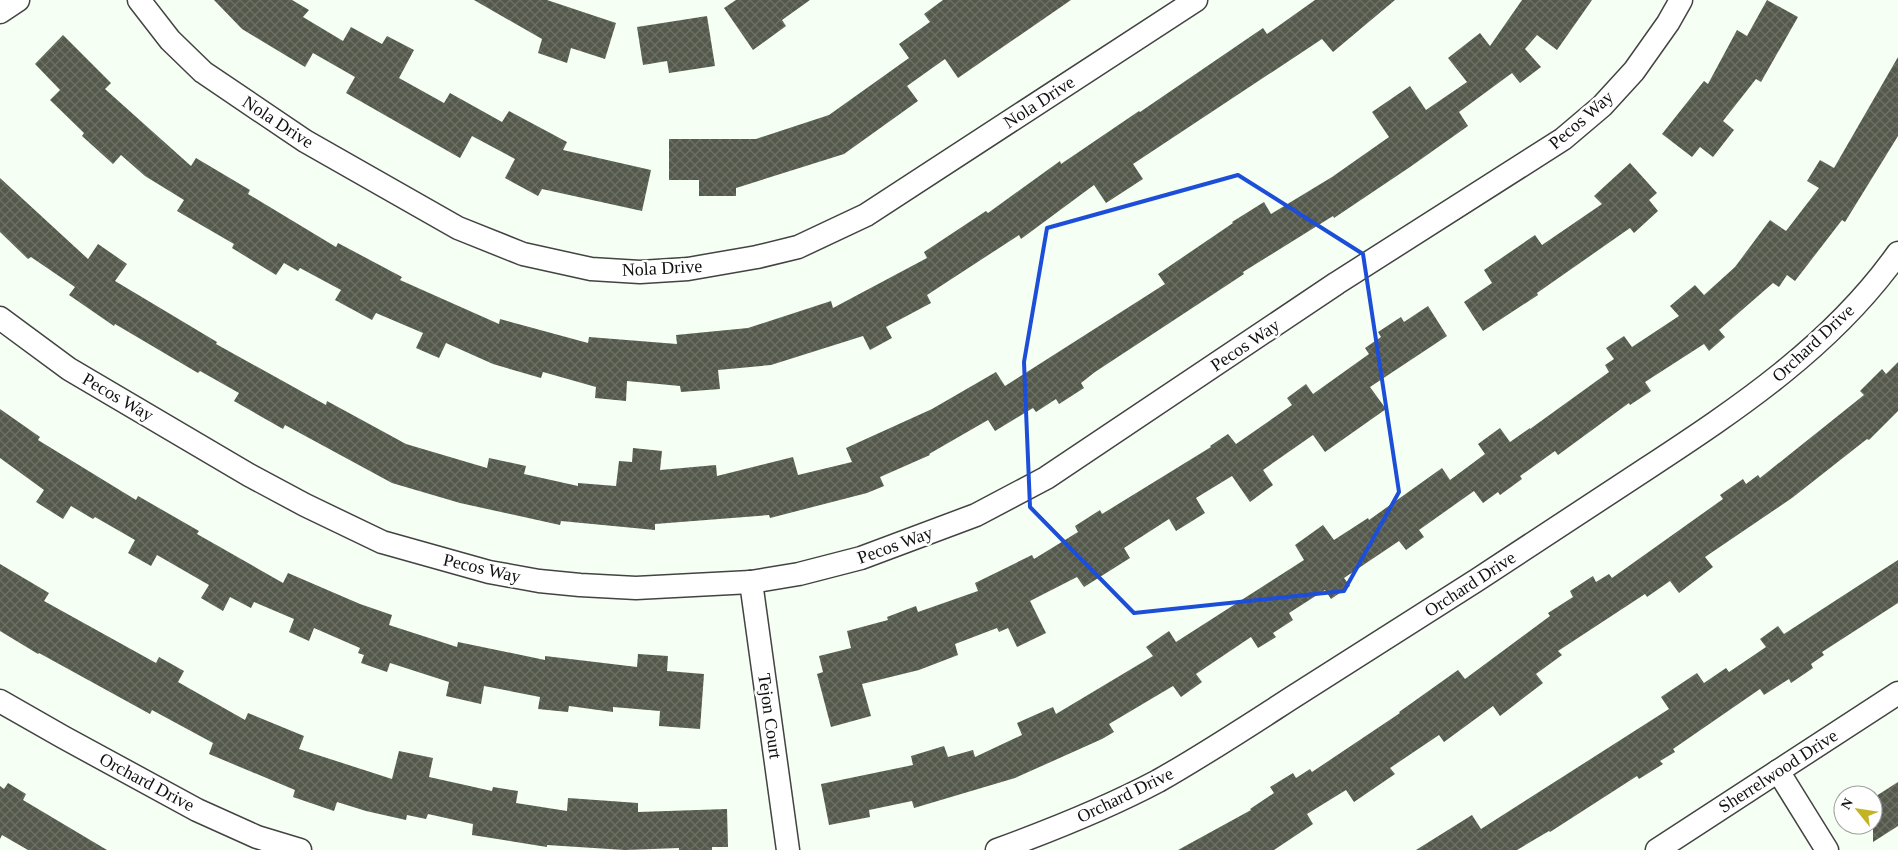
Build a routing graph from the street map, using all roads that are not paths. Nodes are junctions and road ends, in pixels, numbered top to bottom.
1 (18, 0) edge
2 (139, 0) edge
3 (1196, 0) edge
4 (1681, 0) edge
5 (0, 12) edge
6 (1898, 253) edge
7 (0, 318) edge
8 (751, 582) junction
9 (1898, 693) edge
10 (0, 701) edge
11 (1778, 772) junction
12 (300, 850) edge
13 (788, 850) edge
14 (998, 850) edge
15 (1657, 850) edge
16 (1827, 850) edge

1 - 5 street
2 - 3 street, Nola Drive
4 - 8 street, Pecos Way
6 - 14 street, Orchard Drive
7 - 8 street, Pecos Way
8 - 13 street, Tejon Court
9 - 11 street, Sherrelwood Drive
10 - 12 street, Orchard Drive
11 - 15 street, Sherrelwood Drive
11 - 16 street

